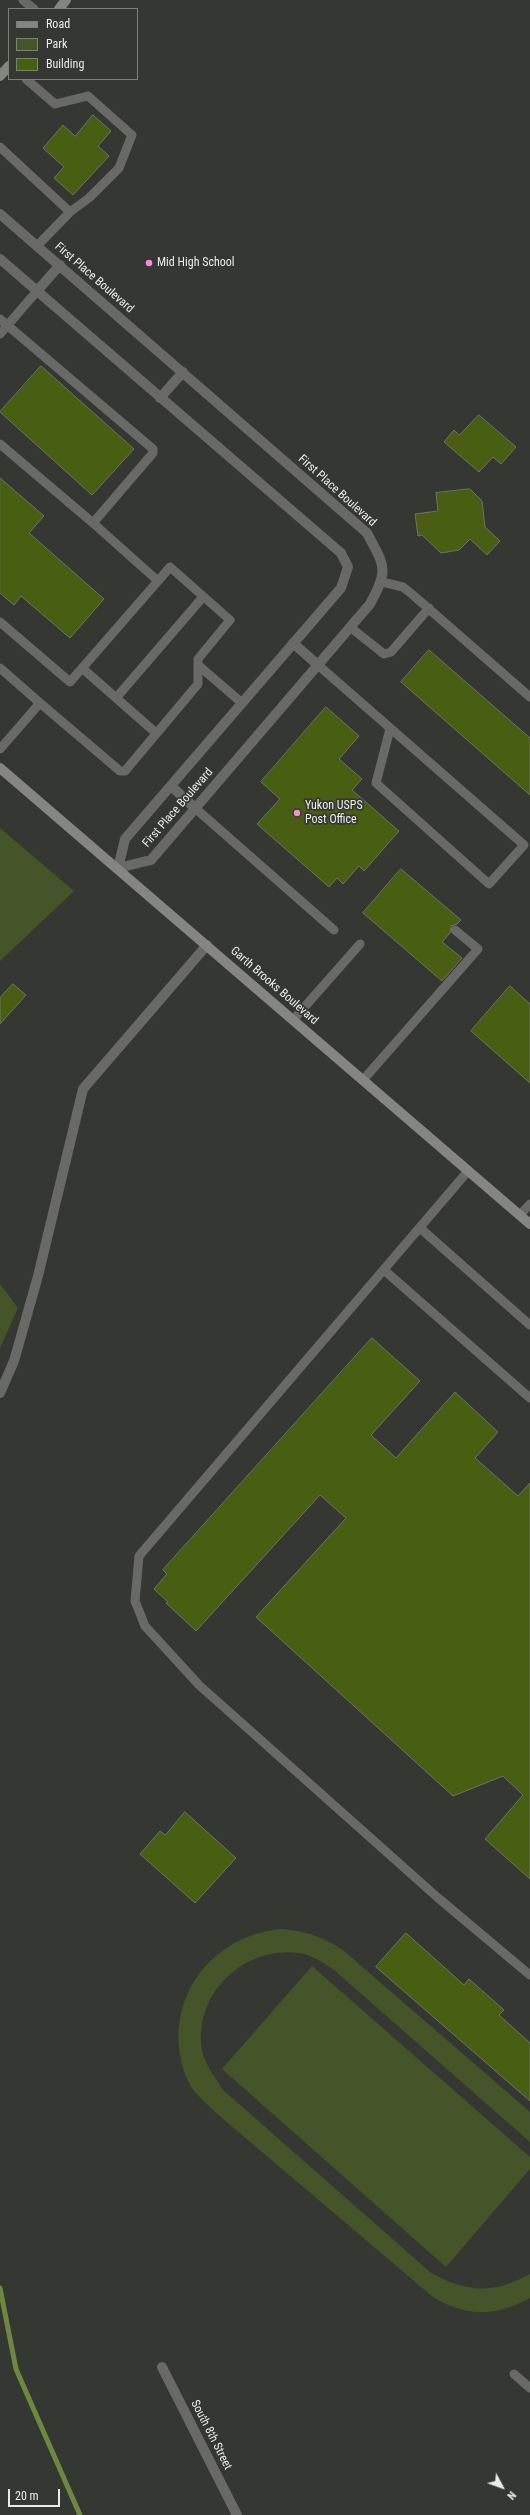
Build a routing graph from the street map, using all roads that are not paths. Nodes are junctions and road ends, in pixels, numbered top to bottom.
1 (23, 0) edge
2 (66, 0) edge
3 (33, 8) edge
4 (60, 8) edge
5 (8, 67) edge
6 (0, 76) edge
7 (27, 80) edge
8 (0, 147) edge
9 (70, 212) junction
10 (0, 214) edge
11 (37, 246) junction
12 (0, 259) edge
13 (60, 265) junction
14 (37, 291) junction
15 (0, 319) edge
16 (7, 325) junction
17 (0, 334) edge
18 (182, 372) junction
19 (160, 398) junction
20 (0, 444) edge
21 (93, 523) junction
22 (158, 581) junction
23 (382, 582) junction
24 (203, 596) junction
25 (429, 608) junction
26 (0, 622) edge
27 (350, 628) junction
28 (293, 643) junction
29 (318, 665) junction
30 (198, 666) junction
31 (0, 668) edge
32 (82, 668) junction
33 (530, 697) edge
34 (116, 698) junction
35 (242, 702) junction
36 (40, 703) junction
37 (390, 728) junction
38 (156, 733) junction
39 (0, 749) edge
40 (0, 768) edge
41 (171, 786) junction
42 (195, 808) junction
43 (118, 868) junction
44 (334, 930) dead end
45 (455, 930) dead end
46 (360, 944) dead end
47 (207, 945) junction
48 (294, 1020) junction
49 (363, 1080) junction
50 (468, 1171) junction
51 (530, 1204) edge
52 (520, 1216) junction
53 (530, 1224) edge
54 (420, 1228) junction
55 (384, 1270) junction
56 (530, 1325) edge
57 (0, 1393) edge
58 (530, 1398) edge
59 (530, 1975) edge
60 (162, 2367) dead end
61 (514, 2374) dead end
62 (530, 2388) edge
63 (237, 2515) edge

1 - 3 lane
2 - 4 street
5 - 6 street
7 - 9 lane
8 - 9 lane
9 - 11 lane
10 - 11 street, First Place Boulevard
11 - 13 street, First Place Boulevard
12 - 14 street, First Place Boulevard
13 - 14 street
13 - 18 street, First Place Boulevard
14 - 16 lane
14 - 19 street, First Place Boulevard
15 - 16 lane
16 - 17 lane
16 - 21 lane
18 - 19 street
18 - 23 street, First Place Boulevard
19 - 28 street, First Place Boulevard
20 - 21 lane
21 - 22 lane
22 - 24 lane
22 - 32 lane
23 - 25 lane
23 - 27 street, First Place Boulevard
24 - 30 lane
24 - 34 lane
25 - 27 lane
25 - 33 lane
26 - 32 lane
27 - 29 street, First Place Boulevard
28 - 29 street
28 - 35 street, First Place Boulevard
29 - 37 lane
29 - 42 street, First Place Boulevard
30 - 35 lane
30 - 38 lane
31 - 36 lane
32 - 34 lane
34 - 38 lane
35 - 41 street, First Place Boulevard
36 - 38 lane
36 - 39 lane
37 - 37 lane
40 - 43 street, Garth Brooks Boulevard
41 - 42 street
41 - 43 street, First Place Boulevard
42 - 43 street, First Place Boulevard
42 - 44 lane
43 - 47 street, Garth Brooks Boulevard
45 - 49 lane
46 - 48 lane
47 - 48 street, Garth Brooks Boulevard
47 - 57 street
48 - 49 street, Garth Brooks Boulevard
49 - 50 street, Garth Brooks Boulevard
50 - 52 street, Garth Brooks Boulevard
50 - 54 lane
51 - 52 lane
52 - 53 street, Garth Brooks Boulevard
54 - 55 lane
54 - 56 lane
55 - 58 lane
55 - 59 lane
60 - 63 street, South 8th Street
61 - 62 lane

